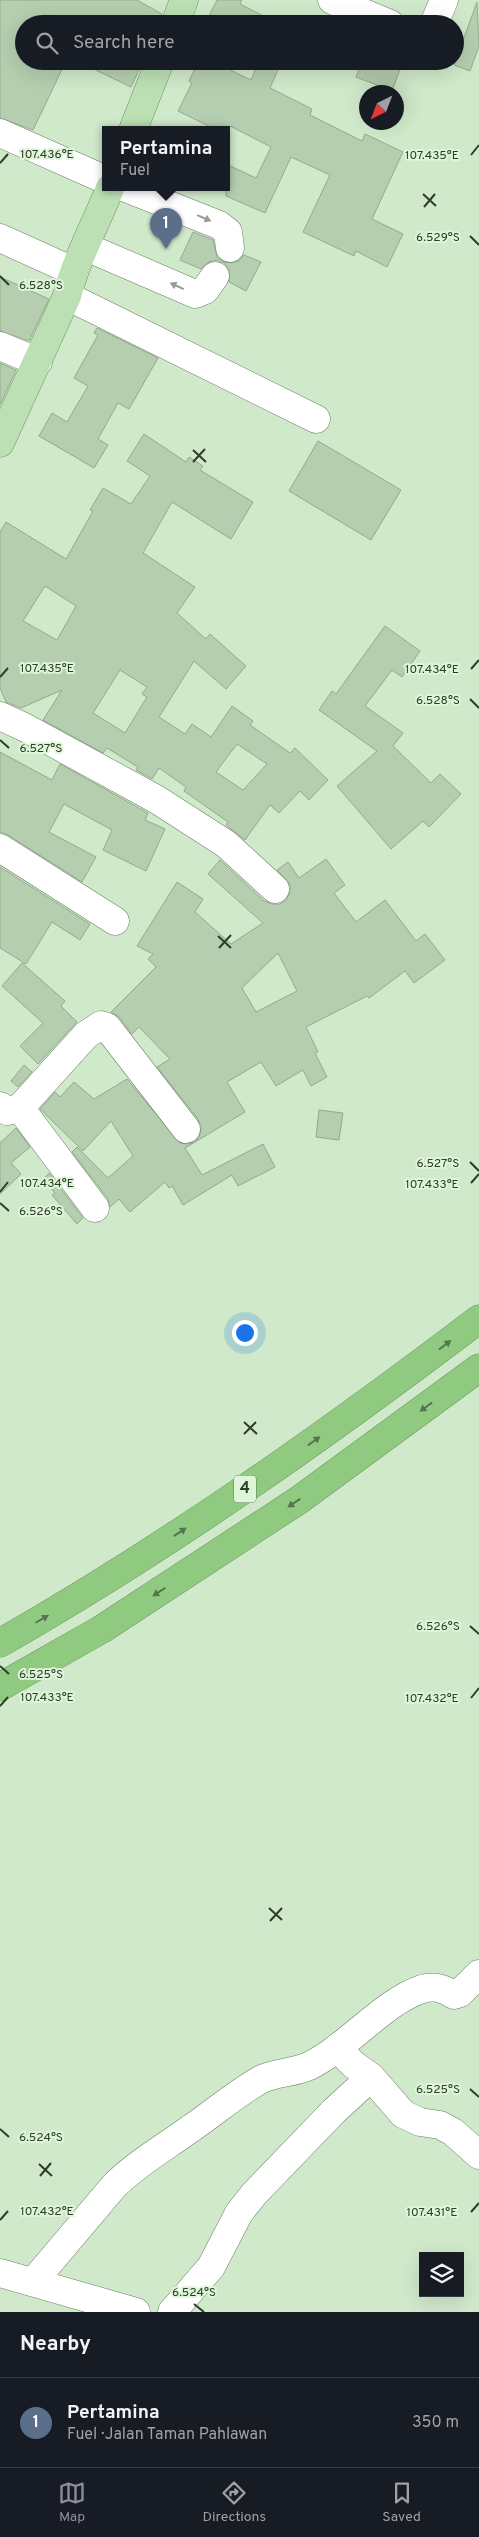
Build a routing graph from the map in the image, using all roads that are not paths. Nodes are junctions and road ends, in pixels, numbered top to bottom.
1 (184, 0) edge
2 (332, 0) edge
3 (444, 0) edge
4 (178, 15) edge
5 (368, 15) edge
6 (438, 15) edge
7 (156, 70) edge
8 (135, 126) edge
9 (0, 133) edge
10 (102, 178) edge
11 (109, 191) edge
12 (134, 191) edge
13 (0, 238) edge
14 (86, 247) junction
15 (230, 248) dead end
16 (215, 276) dead end
17 (70, 284) junction
18 (0, 346) edge
19 (38, 362) junction
20 (316, 419) dead end
21 (0, 443) edge
22 (0, 716) edge
23 (0, 848) edge
24 (275, 889) dead end
25 (114, 921) dead end
26 (10, 1107) edge
27 (186, 1129) dead end
28 (94, 1208) dead end
29 (479, 1319) edge
30 (479, 1368) edge
31 (0, 1643) edge
32 (0, 1687) edge
33 (479, 1974) edge
34 (337, 2048) junction
35 (371, 2077) junction
36 (479, 2155) edge
37 (0, 2273) edge
38 (34, 2282) junction
39 (136, 2312) edge
40 (172, 2312) edge

1 - 4 main road
2 - 5 street
3 - 6 street
7 - 8 main road
9 - 10 street
11 - 14 main road
12 -> 15 street
13 - 17 street
16 -> 14 street
14 - 17 main road
17 - 19 main road
17 - 20 street
18 - 19 street
19 - 21 main road
22 - 24 street
23 - 25 street
26 - 27 street
26 - 28 street
31 -> 29 highway, 4
30 -> 32 highway, 4
33 - 34 street
34 - 35 street
34 - 38 street
35 - 36 street
35 - 40 street
37 - 38 street
38 - 39 street

